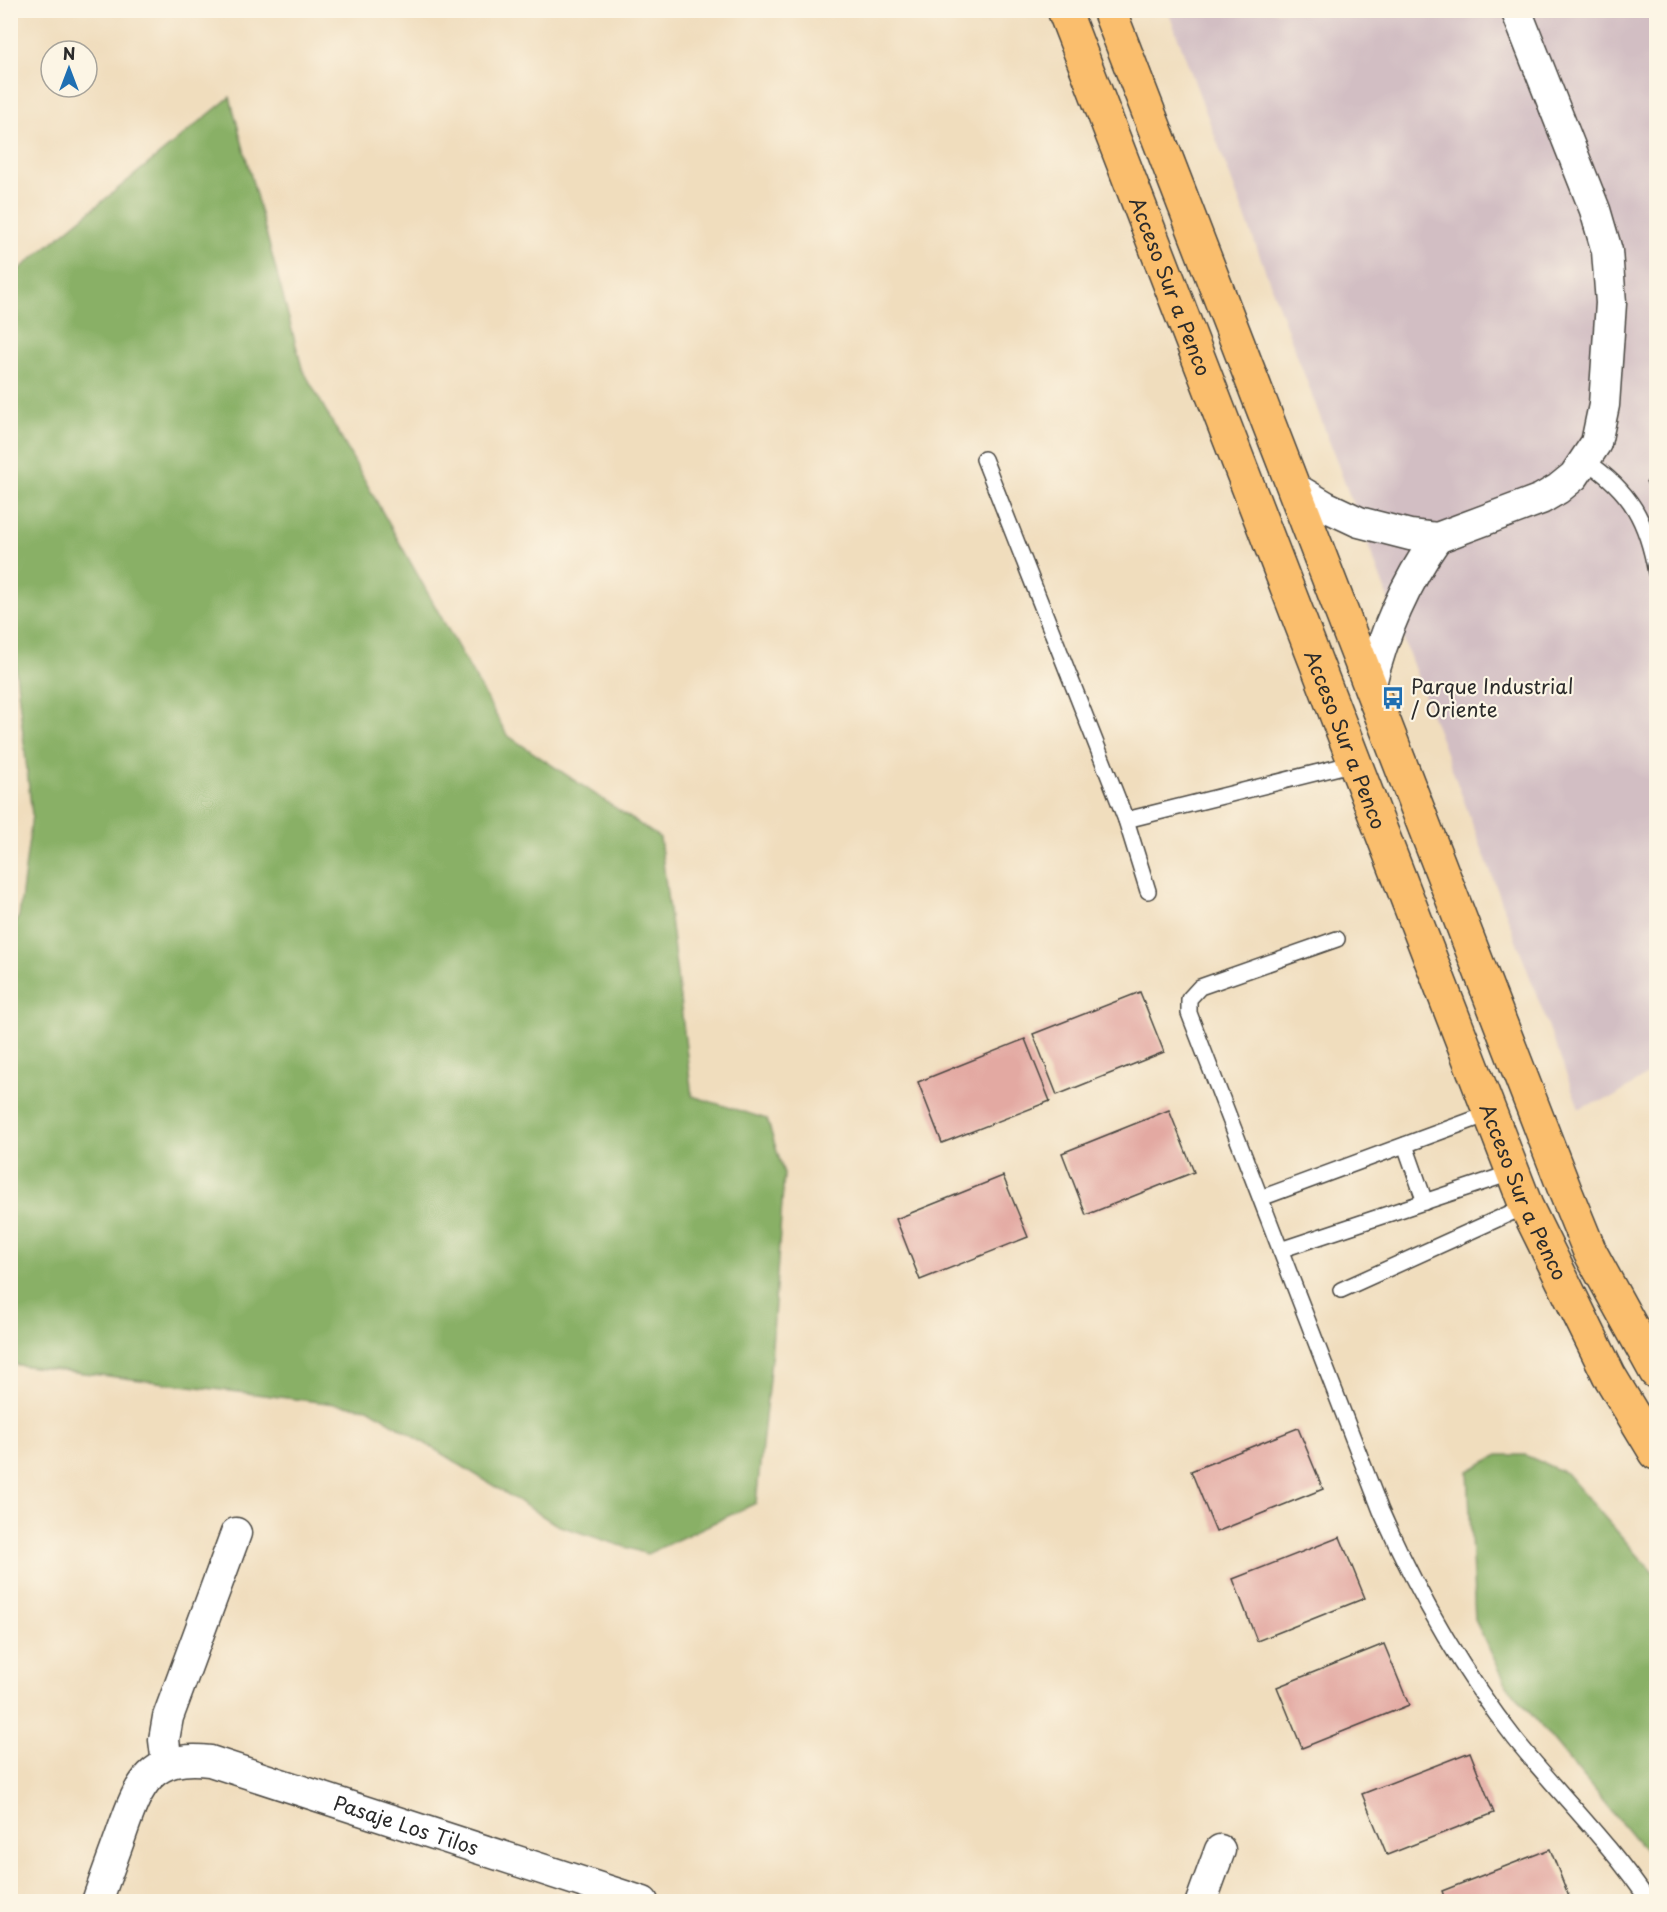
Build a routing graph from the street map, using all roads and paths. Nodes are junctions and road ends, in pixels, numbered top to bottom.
1 (1064, 10) edge
2 (1109, 10) edge
3 (1516, 10) edge
4 (984, 459) dead end
5 (1586, 461) junction
6 (1293, 486) junction
7 (1437, 538) junction
8 (1656, 573) edge
9 (1370, 688) junction
10 (1355, 763) junction
11 (1126, 820) junction
12 (1148, 891) dead end
13 (1337, 939) dead end
14 (1491, 1113) junction
15 (1405, 1145) junction
16 (1514, 1172) junction
17 (1260, 1198) junction
18 (1425, 1202) junction
19 (1526, 1206) junction
20 (1280, 1250) junction
21 (1341, 1290) dead end
22 (1656, 1372) edge
23 (1656, 1453) edge
24 (236, 1533) dead end
25 (167, 1764) junction
26 (1220, 1850) dead end
27 (97, 1902) edge
28 (643, 1902) edge
29 (1201, 1902) edge
30 (1649, 1902) edge

1 - 10 main road, Acceso Sur a Penco
2 - 6 main road, Acceso Sur a Penco
3 - 5 street
4 - 11 lane
5 - 7 street
5 - 8 lane
6 - 7 street
6 - 9 main road, Acceso Sur a Penco
7 - 9 street
9 - 22 main road, Acceso Sur a Penco
10 - 11 lane
10 - 14 main road, Acceso Sur a Penco
11 - 12 lane
13 - 17 lane
14 - 15 lane
14 - 16 main road, Acceso Sur a Penco
15 - 17 lane
15 - 18 lane
16 - 18 lane
16 - 19 main road, Acceso Sur a Penco
17 - 20 lane
18 - 20 lane
19 - 21 lane
19 - 23 main road, Acceso Sur a Penco
20 - 30 lane
24 - 25 street
25 - 27 street
25 - 28 street, Pasaje Los Tilos
26 - 29 street

